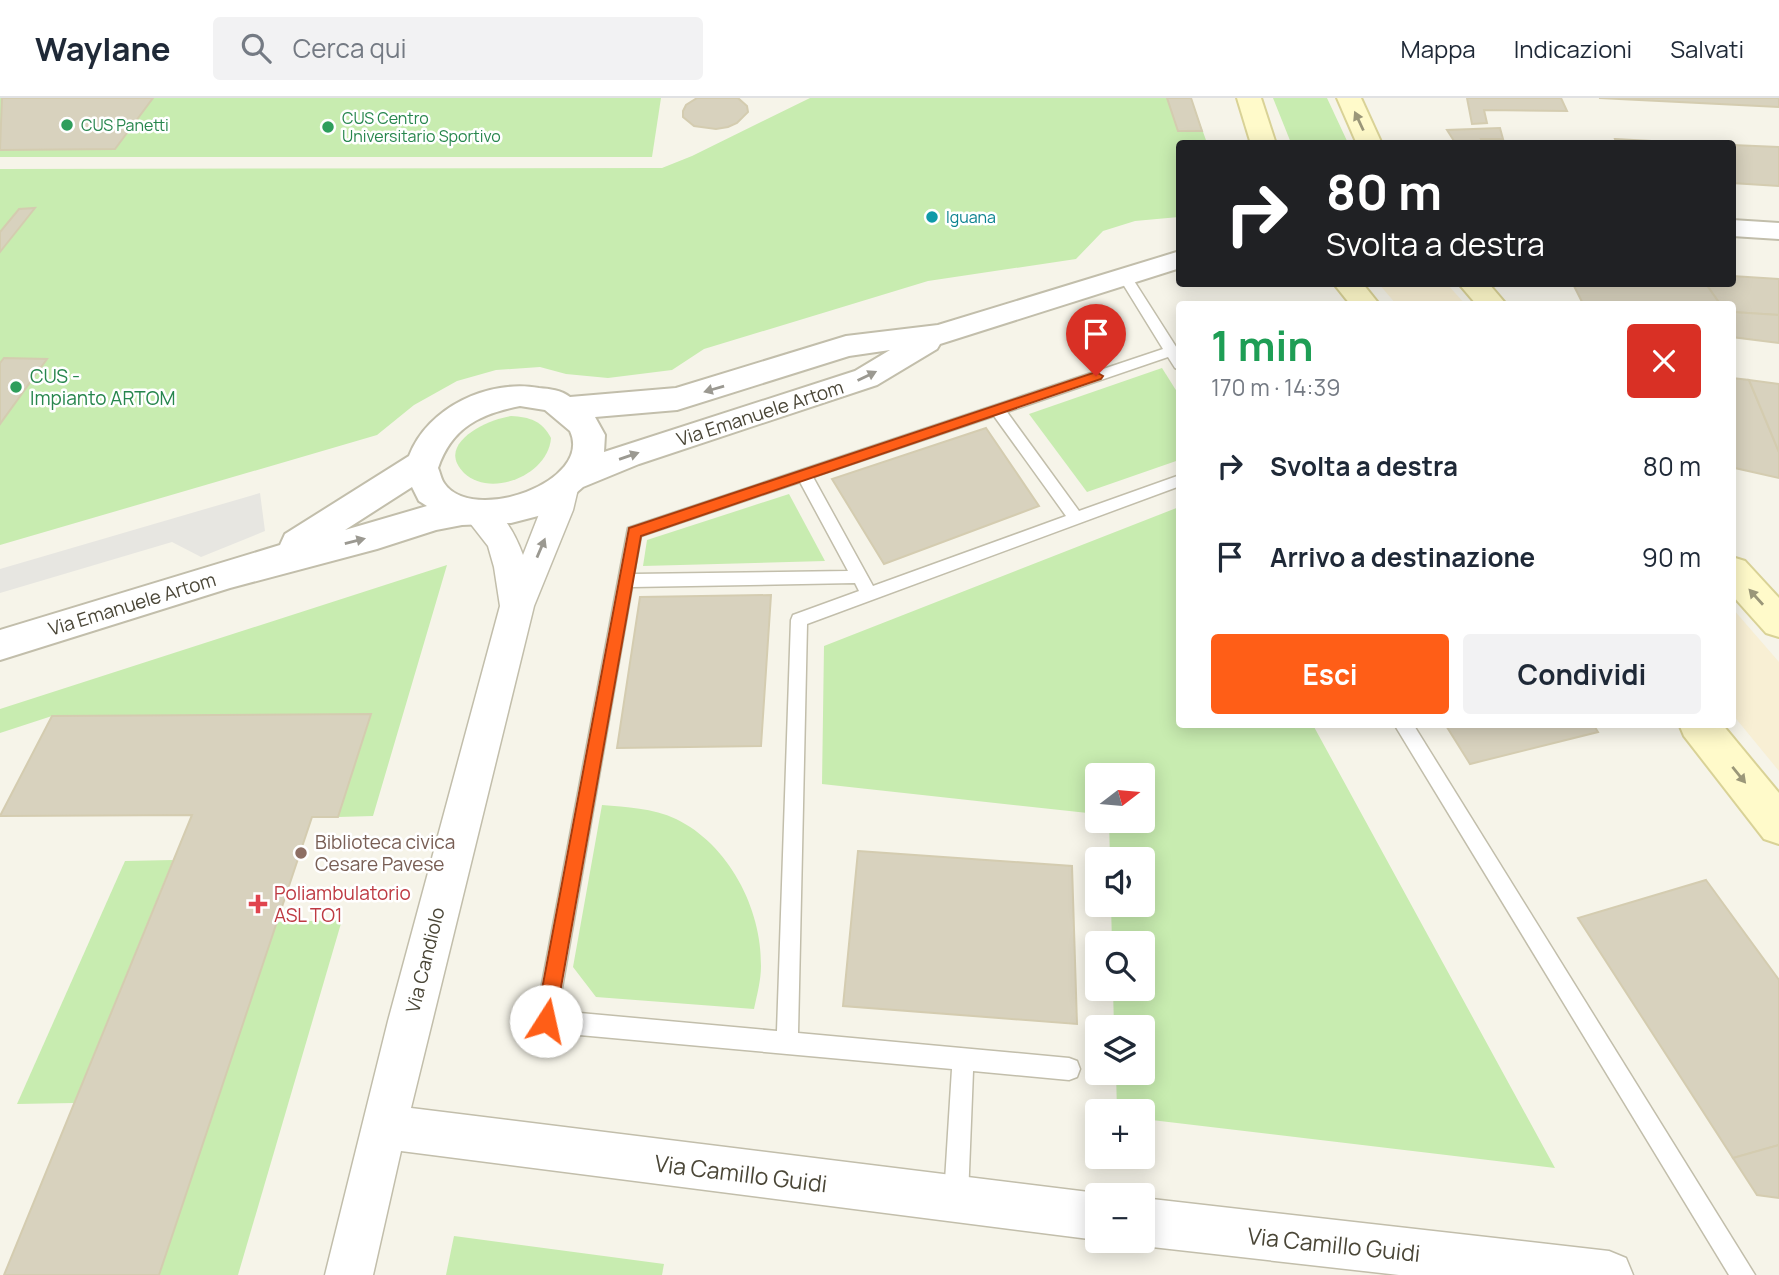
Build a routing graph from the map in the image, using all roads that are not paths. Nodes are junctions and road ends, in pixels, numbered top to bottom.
1 (1249, 98) edge
2 (1349, 98) edge
3 (1263, 140) edge
4 (1368, 140) edge
5 (1736, 226) edge
6 (1779, 229) edge
7 (1176, 260) edge
8 (1124, 276) junction
9 (1350, 287) edge
10 (1476, 287) edge
11 (1362, 301) edge
12 (1489, 301) edge
13 (940, 334) junction
14 (1175, 358) edge
15 (569, 408) junction
16 (998, 410) junction
17 (422, 464) junction
18 (804, 475) junction
19 (1176, 481) edge
20 (568, 483) junction
21 (471, 513) junction
22 (1076, 518) junction
23 (265, 563) junction
24 (1736, 575) edge
25 (625, 582) junction
26 (864, 585) junction
27 (517, 606) junction
28 (1779, 622) edge
29 (0, 645) edge
30 (1405, 728) edge
31 (1701, 728) edge
32 (1779, 825) edge
33 (787, 1043) junction
34 (963, 1059) junction
35 (1069, 1069) dead end
36 (386, 1127) junction
37 (956, 1201) junction
38 (1085, 1216) edge
39 (1155, 1224) edge
40 (1478, 1267) edge
41 (349, 1275) edge
42 (1609, 1275) edge
43 (1743, 1275) edge

1 - 3 main road
4 -> 2 main road
5 - 6 street
7 - 8 street, Via Emanuele Artom
8 - 13 street, Via Emanuele Artom
8 - 14 lane
9 - 11 main road
10 - 12 main road
13 -> 15 street, Via Emanuele Artom
20 -> 13 street, Via Emanuele Artom
14 - 16 lane
15 - 17 street
15 - 20 street
16 - 18 lane
16 - 22 lane
17 - 21 street
17 - 23 street, Via Emanuele Artom
18 - 25 lane
18 - 26 lane
19 - 22 lane
20 - 21 street
27 -> 20 street, Via Candiolo
23 -> 21 street, Via Emanuele Artom
21 - 27 street, Via Candiolo
22 - 26 lane
23 - 29 street, Via Emanuele Artom
28 -> 24 main road
25 - 26 lane
25 - 33 lane
26 - 33 lane
27 - 36 street, Via Candiolo
30 - 43 lane
31 -> 32 main road
33 - 34 lane
34 - 35 lane
34 - 37 lane
36 - 37 street, Via Camillo Guidi
36 - 41 street, Via Candiolo
37 - 38 street, Via Camillo Guidi
39 - 40 street, Via Camillo Guidi
40 - 42 street, Via Camillo Guidi

